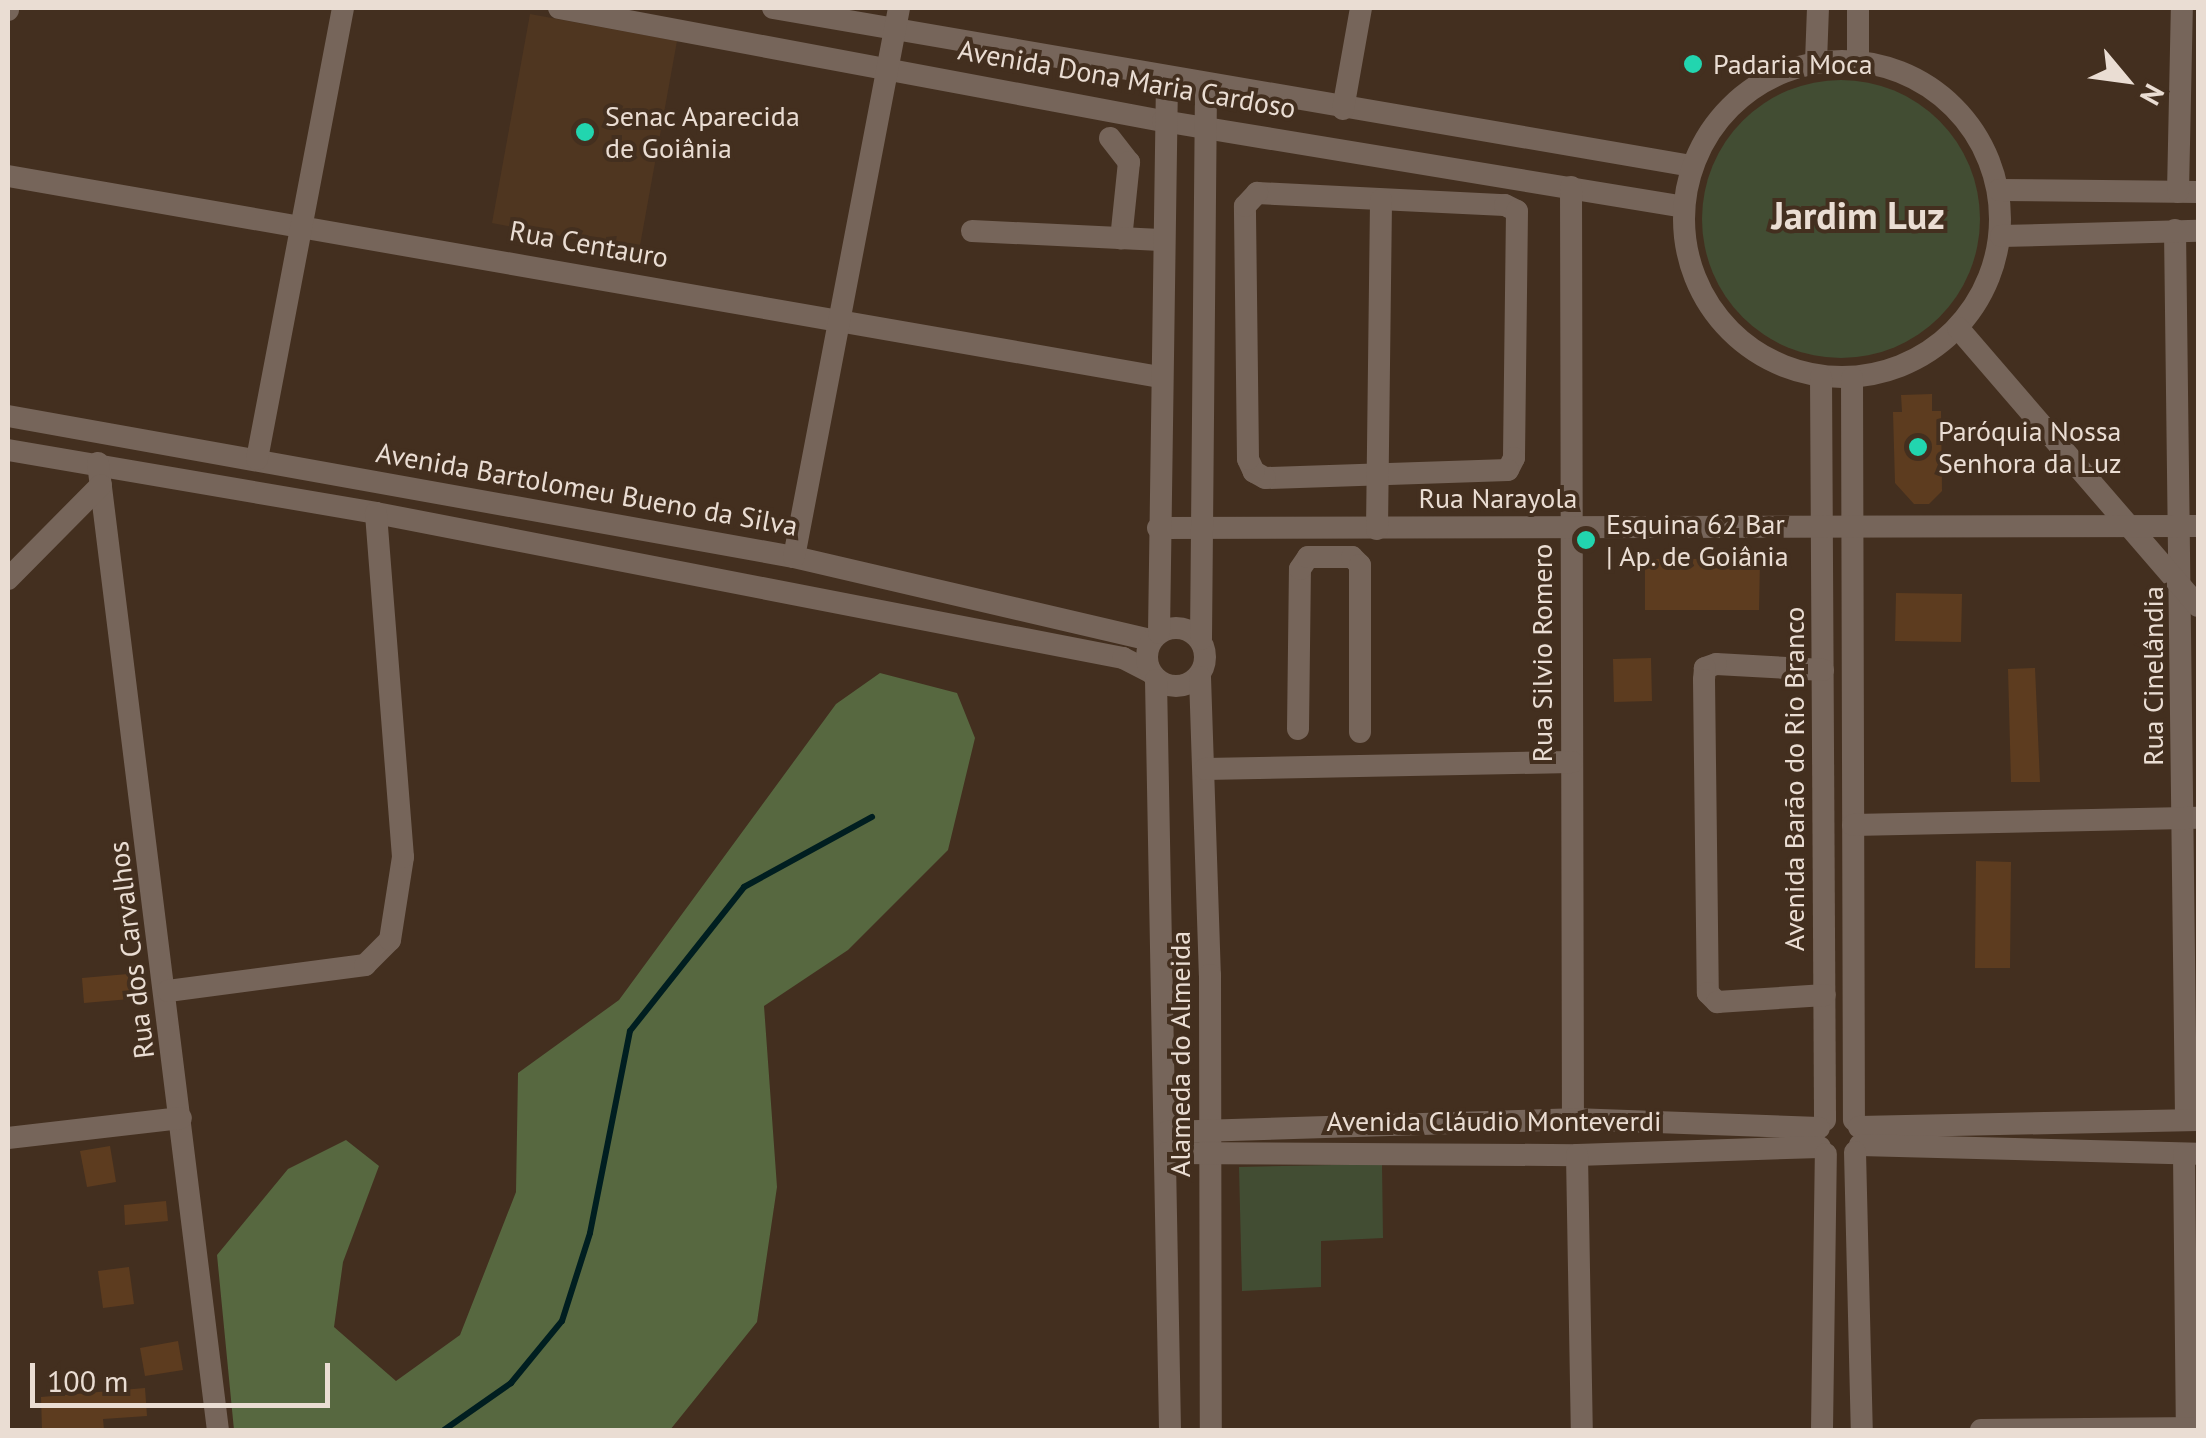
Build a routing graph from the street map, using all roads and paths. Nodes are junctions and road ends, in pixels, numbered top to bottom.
1 (343, 8) edge
2 (559, 8) edge
3 (772, 8) edge
4 (1362, 8) edge
5 (1818, 8) edge
6 (1858, 8) edge
7 (2182, 8) edge
8 (897, 18) edge
9 (1858, 60) junction
10 (1816, 62) junction
11 (888, 66) junction
12 (1167, 80) junction
13 (1206, 86) junction
14 (1343, 109) junction
15 (1163, 121) junction
16 (1203, 126) junction
17 (1110, 138) dead end
18 (1692, 166) junction
19 (8, 176) edge
20 (1571, 188) junction
21 (1999, 190) junction
22 (2188, 192) edge
23 (1381, 200) junction
24 (1684, 208) junction
25 (302, 226) junction
26 (972, 231) dead end
27 (2187, 231) edge
28 (2000, 236) junction
29 (1121, 239) junction
30 (1161, 240) junction
31 (839, 318) junction
32 (1958, 328) junction
33 (1160, 377) junction
34 (1821, 377) junction
35 (1852, 378) junction
36 (8, 416) edge
37 (8, 450) edge
38 (257, 459) junction
39 (100, 474) junction
40 (1376, 474) junction
41 (376, 513) junction
42 (1823, 526) junction
43 (1853, 526) junction
44 (2130, 526) junction
45 (2190, 526) edge
46 (1572, 527) junction
47 (1158, 528) junction
48 (1204, 529) junction
49 (1330, 529) junction
50 (1377, 529) junction
51 (794, 557) junction
52 (1332, 557) junction
53 (8, 579) edge
54 (2182, 586) junction
55 (2198, 606) edge
56 (1155, 636) junction
57 (1201, 639) junction
58 (1823, 670) junction
59 (1153, 676) junction
60 (1200, 677) junction
61 (1298, 729) dead end
62 (1360, 732) dead end
63 (1572, 762) junction
64 (1205, 768) junction
65 (2191, 818) edge
66 (1853, 825) junction
67 (168, 991) junction
68 (1825, 995) junction
69 (181, 1118) junction
70 (1573, 1118) junction
71 (2192, 1120) edge
72 (1857, 1136) junction
73 (1823, 1137) junction
74 (8, 1138) edge
75 (1210, 1140) junction
76 (1167, 1142) junction
77 (2191, 1154) edge
78 (1576, 1155) junction
79 (2190, 1429) edge
80 (218, 1430) edge
81 (1170, 1430) edge
82 (1211, 1430) edge
83 (1582, 1430) edge
84 (1822, 1430) edge
85 (1862, 1430) edge
86 (1981, 1430) edge

1 - 25 street
2 - 11 street, Avenida Dona Maria Cardoso
3 - 8 street, Avenida Dona Maria Cardoso
4 - 14 street
5 - 10 street
6 - 9 street
7 - 22 street
8 - 11 street
8 - 12 street, Avenida Dona Maria Cardoso
9 - 10 street
9 - 21 street
10 - 18 street
11 - 15 street, Avenida Dona Maria Cardoso
11 - 31 street
12 - 13 street, Avenida Dona Maria Cardoso
12 - 15 street
13 - 14 street, Avenida Dona Maria Cardoso
13 - 16 street
14 - 18 street, Avenida Dona Maria Cardoso
15 - 16 street, Avenida Dona Maria Cardoso
15 - 30 street
16 - 20 street, Avenida Dona Maria Cardoso
16 - 48 street
17 - 29 street
18 - 24 street
19 - 25 street, Rua Centauro
20 - 24 street, Avenida Dona Maria Cardoso
20 - 46 street, Rua Silvio Romero
21 - 22 street
21 - 28 street
23 - 40 street
23 - 40 street
23 - 40 street
24 - 34 street
25 - 31 street, Rua Centauro
25 - 38 street
26 - 29 street
27 - 28 street
27 - 45 street, Rua Cinelândia
28 - 32 street
29 - 30 street
30 - 33 street
31 - 33 street, Rua Centauro
31 - 51 street
32 - 35 street
32 - 44 street
33 - 47 street
34 - 35 street
34 - 42 street, Avenida Barão do Rio Branco
35 - 43 street
36 - 38 street, Avenida Bartolomeu Bueno da Silva
37 - 39 street
38 - 51 street, Avenida Bartolomeu Bueno da Silva
39 - 41 street
39 - 53 street
39 - 67 street, Rua dos Carvalhos
40 - 50 street
41 - 59 street
41 - 67 street
42 - 43 street, Rua Narayola
42 - 46 street, Rua Narayola
42 - 58 street, Avenida Barão do Rio Branco
43 - 44 street, Rua Narayola
43 - 66 street
44 - 45 street, Rua Narayola
44 - 54 street
45 - 54 street, Rua Cinelândia
46 - 50 street, Rua Narayola
46 - 63 street, Rua Silvio Romero
47 - 48 street, Rua Narayola
47 - 56 street
48 - 49 street, Rua Narayola
48 - 57 street
49 - 50 street, Rua Narayola
49 - 52 street
51 - 56 street, Avenida Bartolomeu Bueno da Silva
52 - 61 street
52 - 62 street
54 - 55 street
54 - 65 street, Rua Cinelândia
56 - 57 street
56 - 59 street
57 - 60 street
58 - 68 street, Avenida Barão do Rio Branco
58 - 68 street
59 - 60 street
59 - 76 street, Alameda do Almeida
60 - 64 street, Alameda do Almeida
63 - 64 street
63 - 70 street, Rua Silvio Romero
64 - 75 street, Alameda do Almeida
65 - 66 street
65 - 71 street, Rua Cinelândia
66 - 72 street
67 - 69 street, Rua dos Carvalhos
68 - 73 street, Avenida Barão do Rio Branco
69 - 74 street
69 - 80 street, Rua dos Carvalhos
70 - 73 street, Avenida Cláudio Monteverdi
70 - 75 street, Avenida Cláudio Monteverdi
71 - 72 street
72 - 73 street
72 - 73 street
72 - 77 street
72 - 85 street
73 - 78 street, Avenida Cláudio Monteverdi
73 - 84 street, Avenida Barão do Rio Branco
75 - 76 street, Avenida Cláudio Monteverdi
75 - 78 street, Avenida Cláudio Monteverdi
75 - 82 street, Alameda do Almeida
76 - 81 street, Alameda do Almeida
77 - 79 street
78 - 83 street
79 - 86 street

